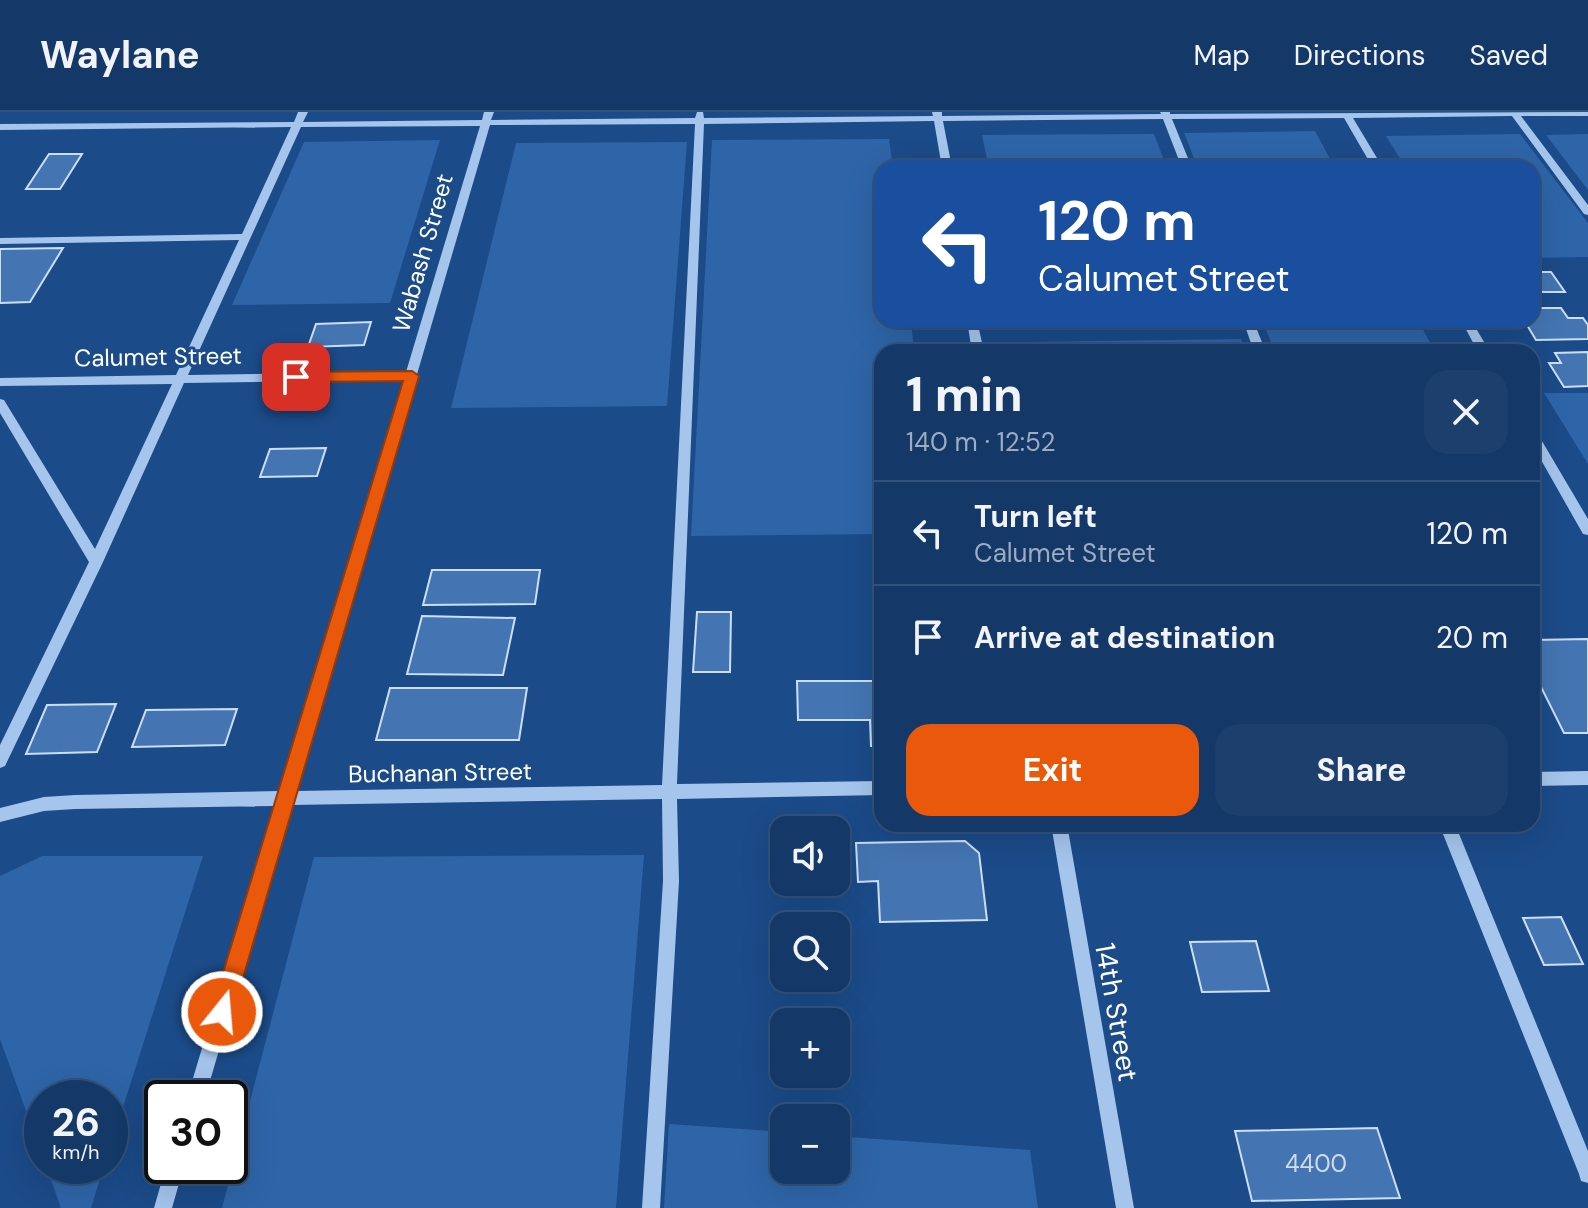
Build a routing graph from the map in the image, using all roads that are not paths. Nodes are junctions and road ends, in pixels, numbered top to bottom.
1 (11, 112) edge
2 (303, 112) edge
3 (1514, 113) edge
4 (1588, 113) edge
5 (1346, 114) edge
6 (938, 115) edge
7 (1166, 115) edge
8 (700, 116) edge
9 (487, 118) edge
10 (297, 124) junction
11 (0, 127) edge
12 (946, 160) edge
13 (1184, 160) edge
14 (1373, 160) edge
15 (1588, 212) edge
16 (245, 237) junction
17 (0, 241) edge
18 (412, 376) junction
19 (180, 379) junction
20 (0, 382) edge
21 (0, 403) edge
22 (1540, 448) edge
23 (1588, 530) edge
24 (96, 562) junction
25 (0, 761) edge
26 (1588, 778) edge
27 (1540, 779) edge
28 (874, 788) edge
29 (669, 793) junction
30 (287, 799) junction
31 (0, 815) edge
32 (1060, 832) edge
33 (1450, 832) edge
34 (201, 1080) edge
35 (1588, 1174) edge
36 (170, 1184) edge
37 (163, 1208) edge
38 (651, 1208) edge
39 (1125, 1208) edge

1 - 11 street
2 - 10 street
3 - 4 street
3 - 5 street
3 - 15 street
5 - 7 street
5 - 14 street
6 - 7 street
6 - 8 street
6 - 12 street
7 - 13 street
8 - 9 street
8 - 29 street
9 - 10 street
9 - 18 street, Wabash Street
10 - 11 street
10 - 16 street
16 - 17 street
16 - 19 street
18 - 19 street, Calumet Street
18 - 30 street, Wabash Street
19 - 20 street, Calumet Street
19 - 24 street
21 - 24 street
22 - 23 street
24 - 25 street
26 - 27 street
28 - 29 street, Buchanan Street
29 - 30 street, Buchanan Street
29 - 38 street
30 - 31 street, Buchanan Street
30 - 34 street, Wabash Street
32 - 39 street, 14th Street
33 - 35 street
36 - 37 street

